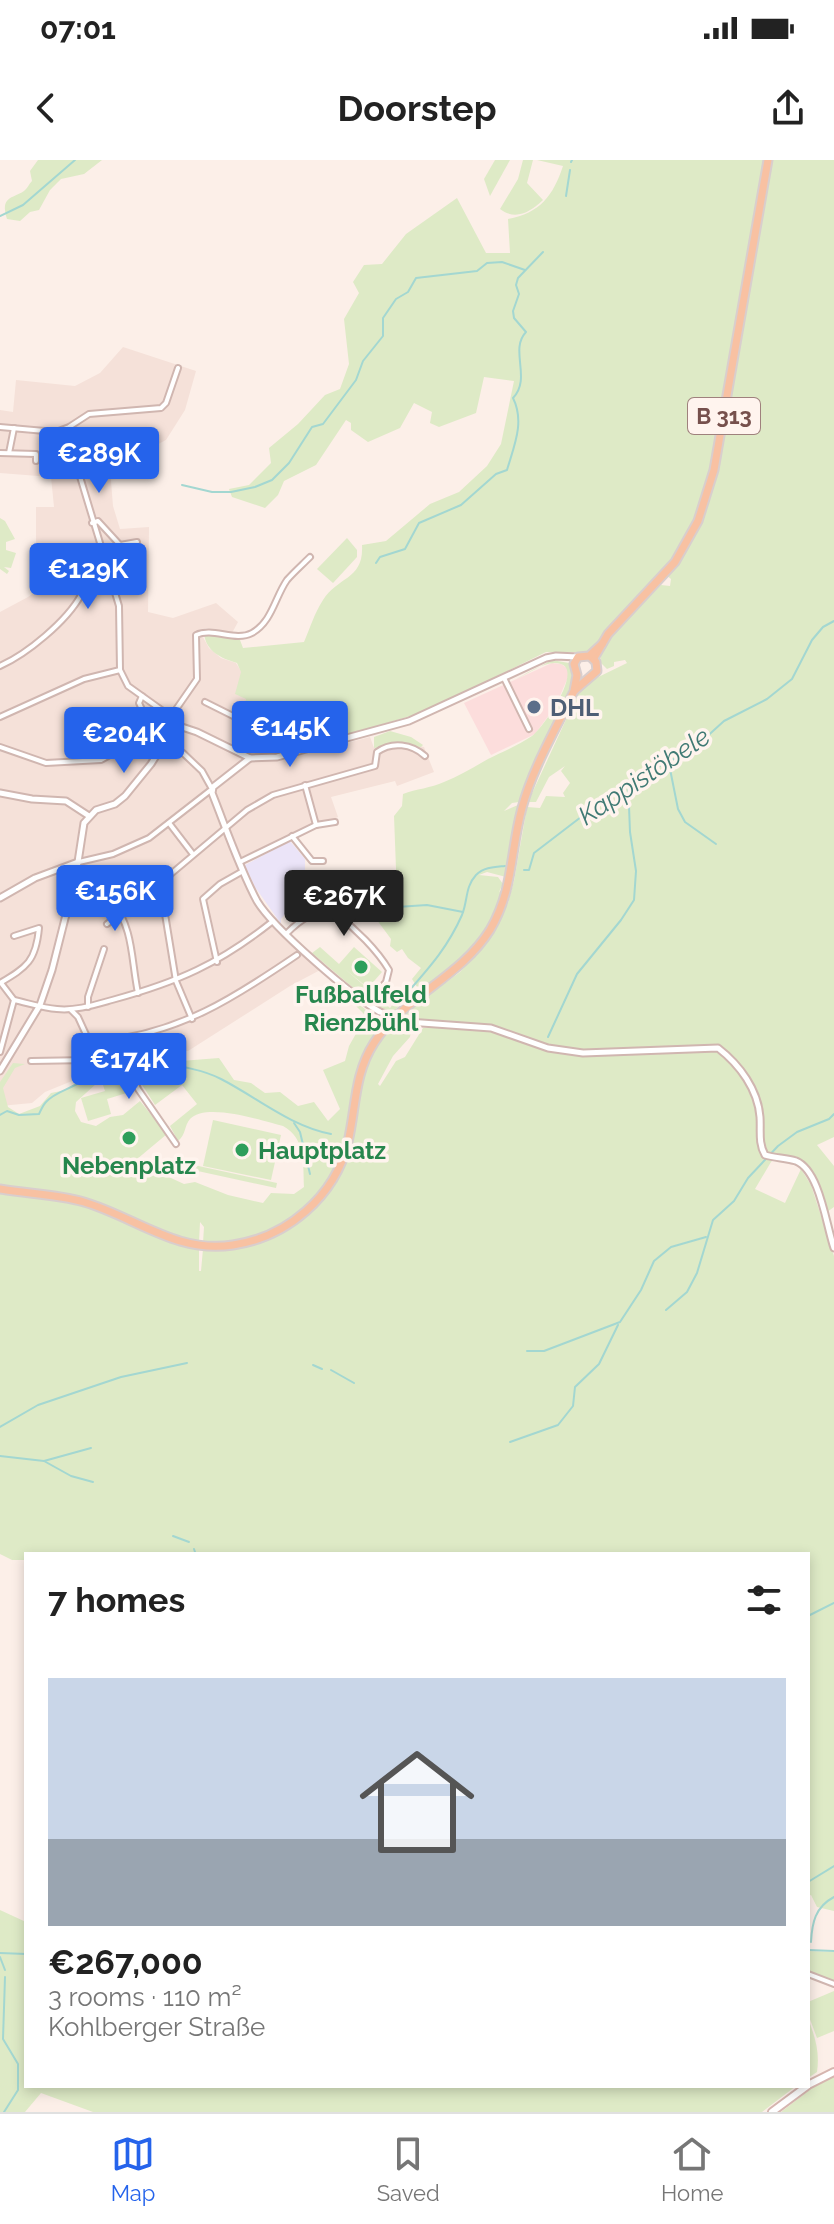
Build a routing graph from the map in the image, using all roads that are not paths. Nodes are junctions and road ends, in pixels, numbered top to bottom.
1 (768, 160) edge
2 (178, 368) dead end
3 (0, 427) edge
4 (69, 427) junction
5 (14, 428) junction
6 (56, 432) junction
7 (68, 441) junction
8 (0, 453) edge
9 (9, 453) junction
10 (36, 461) dead end
11 (92, 523) junction
12 (137, 542) dead end
13 (120, 545) junction
14 (101, 548) junction
15 (104, 556) junction
16 (310, 557) dead end
17 (592, 657) junction
18 (576, 661) junction
19 (0, 666) edge
20 (120, 670) junction
21 (581, 677) junction
22 (504, 678) junction
23 (142, 696) junction
24 (205, 702) dead end
25 (0, 717) edge
26 (146, 718) junction
27 (172, 723) junction
28 (529, 729) dead end
29 (0, 747) edge
30 (239, 752) junction
31 (183, 753) dead end
32 (425, 756) dead end
33 (250, 758) junction
34 (305, 785) junction
35 (212, 789) junction
36 (0, 793) edge
37 (89, 816) junction
38 (335, 822) dead end
39 (169, 823) junction
40 (316, 825) junction
41 (226, 827) junction
42 (292, 836) junction
43 (193, 854) junction
44 (323, 861) dead end
45 (79, 862) junction
46 (240, 862) junction
47 (244, 870) junction
48 (76, 875) junction
49 (153, 889) junction
50 (0, 898) edge
51 (122, 913) junction
52 (273, 921) junction
53 (107, 924) dead end
54 (286, 934) junction
55 (14, 936) dead end
56 (104, 949) dead end
57 (297, 955) dead end
58 (217, 962) junction
59 (176, 981) junction
60 (0, 982) edge
61 (378, 991) dead end
62 (138, 993) junction
63 (14, 1000) junction
64 (40, 1005) junction
65 (88, 1007) junction
66 (70, 1009) junction
67 (192, 1019) junction
68 (97, 1045) junction
69 (0, 1052) edge
70 (31, 1061) dead end
71 (0, 1071) edge
72 (176, 1144) dead end
73 (0, 1189) edge
74 (834, 1248) edge
75 (810, 1975) edge
76 (834, 1984) edge
77 (834, 2072) edge
78 (810, 2084) edge
79 (804, 2088) edge
80 (772, 2112) edge

1 - 17 main road, B 313
2 - 4 street
3 - 5 street
4 - 6 street
4 - 7 street
5 - 6 street
5 - 9 street
6 - 7 street
7 - 11 street
8 - 9 street
9 - 10 street
11 - 13 street
11 - 14 street
12 - 13 street
13 - 15 street
14 - 15 street
14 - 19 street
15 - 20 street
16 - 27 street
17 - 18 main road
17 - 21 main road
18 - 21 main road
18 - 22 street
20 - 23 street
20 - 25 street
21 - 73 main road
22 - 28 street
22 - 33 street
23 - 26 street
23 - 27 street
24 - 30 street
26 - 27 street
26 - 29 street
27 - 30 street
27 - 37 street
30 - 33 street
31 - 35 street
32 - 34 street
33 - 35 street
34 - 40 street
34 - 41 street
35 - 39 street
35 - 41 street
36 - 37 street
37 - 45 street
38 - 40 street
39 - 43 street
39 - 45 street
40 - 42 street
41 - 43 street
41 - 46 street
42 - 44 street
42 - 46 street
43 - 49 street
45 - 48 street
45 - 50 street
46 - 47 street
47 - 52 street
47 - 58 street
48 - 51 street
48 - 64 street
49 - 51 street
49 - 59 street
51 - 53 street
51 - 62 street
52 - 54 street
52 - 58 street
54 - 61 street
54 - 74 street, bridge
55 - 60 street
56 - 65 street
57 - 67 street
58 - 59 street
59 - 62 street
59 - 67 street
60 - 63 street
62 - 65 street
63 - 64 street
63 - 69 street
64 - 66 street
64 - 71 street
65 - 66 street
66 - 68 street
67 - 68 street
68 - 70 street
68 - 72 street
75 - 76 street
77 - 78 main road
79 - 80 main road

